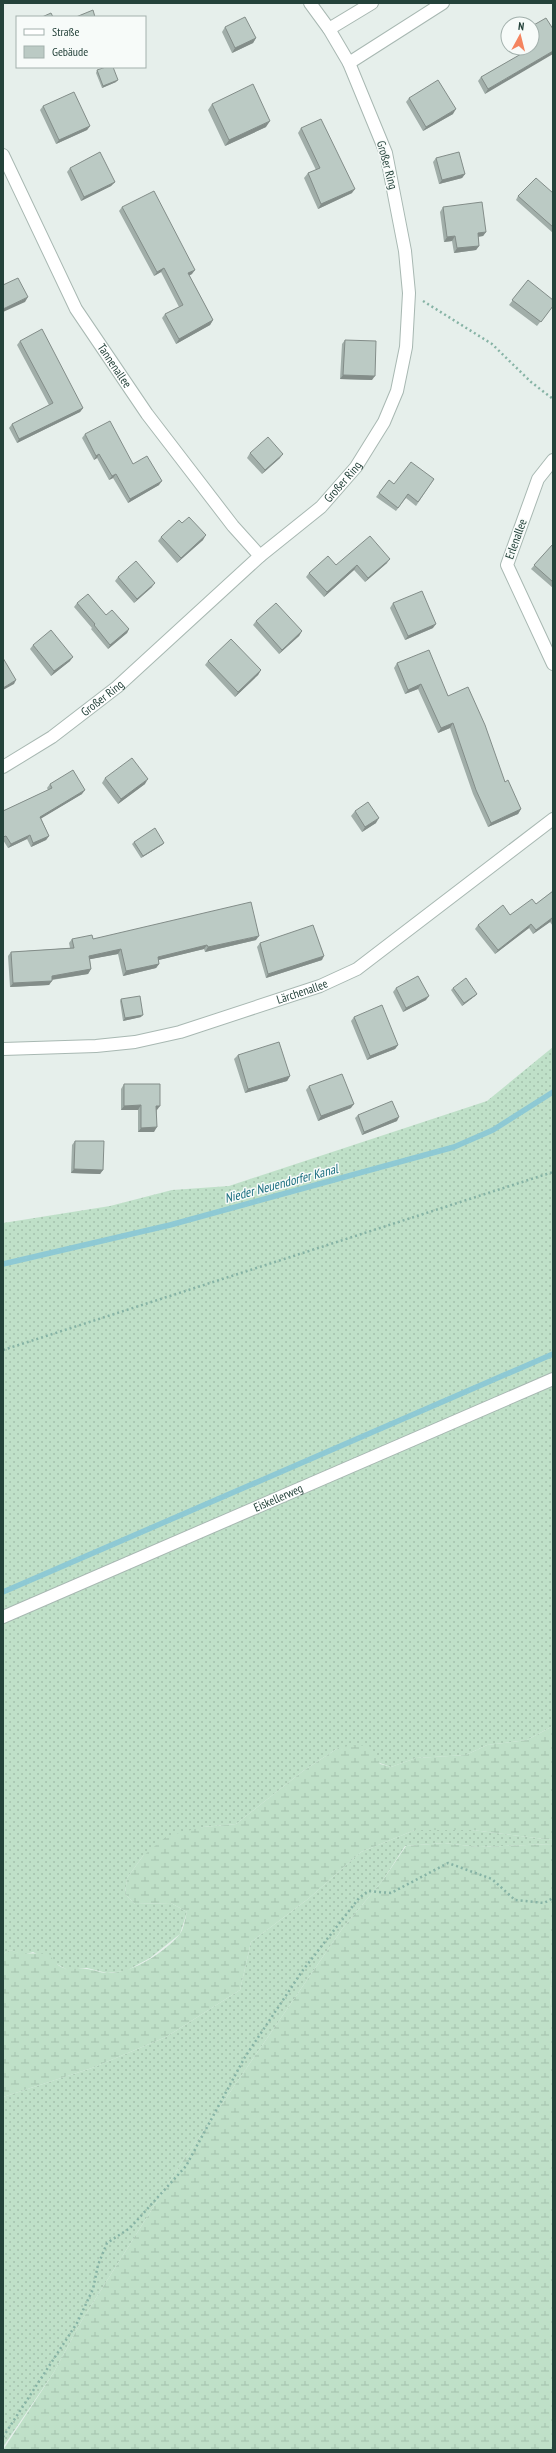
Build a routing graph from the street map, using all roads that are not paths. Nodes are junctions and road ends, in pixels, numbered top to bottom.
1 (310, 3) edge
2 (372, 3) edge
3 (443, 3) edge
4 (329, 29) junction
5 (349, 63) junction
6 (3, 155) edge
7 (553, 460) edge
8 (260, 556) junction
9 (553, 664) edge
10 (3, 766) edge
11 (553, 820) edge
12 (3, 1049) edge
13 (553, 1380) edge
14 (3, 1617) edge

1 - 4 street, Großer Ring
2 - 4 street
3 - 5 street
4 - 5 street, Großer Ring
5 - 8 street, Großer Ring
6 - 8 street, Tannenallee
7 - 9 street, Erlenallee
8 - 10 street, Großer Ring
11 - 12 street, Lärchenallee
13 - 14 street, Eiskellerweg

